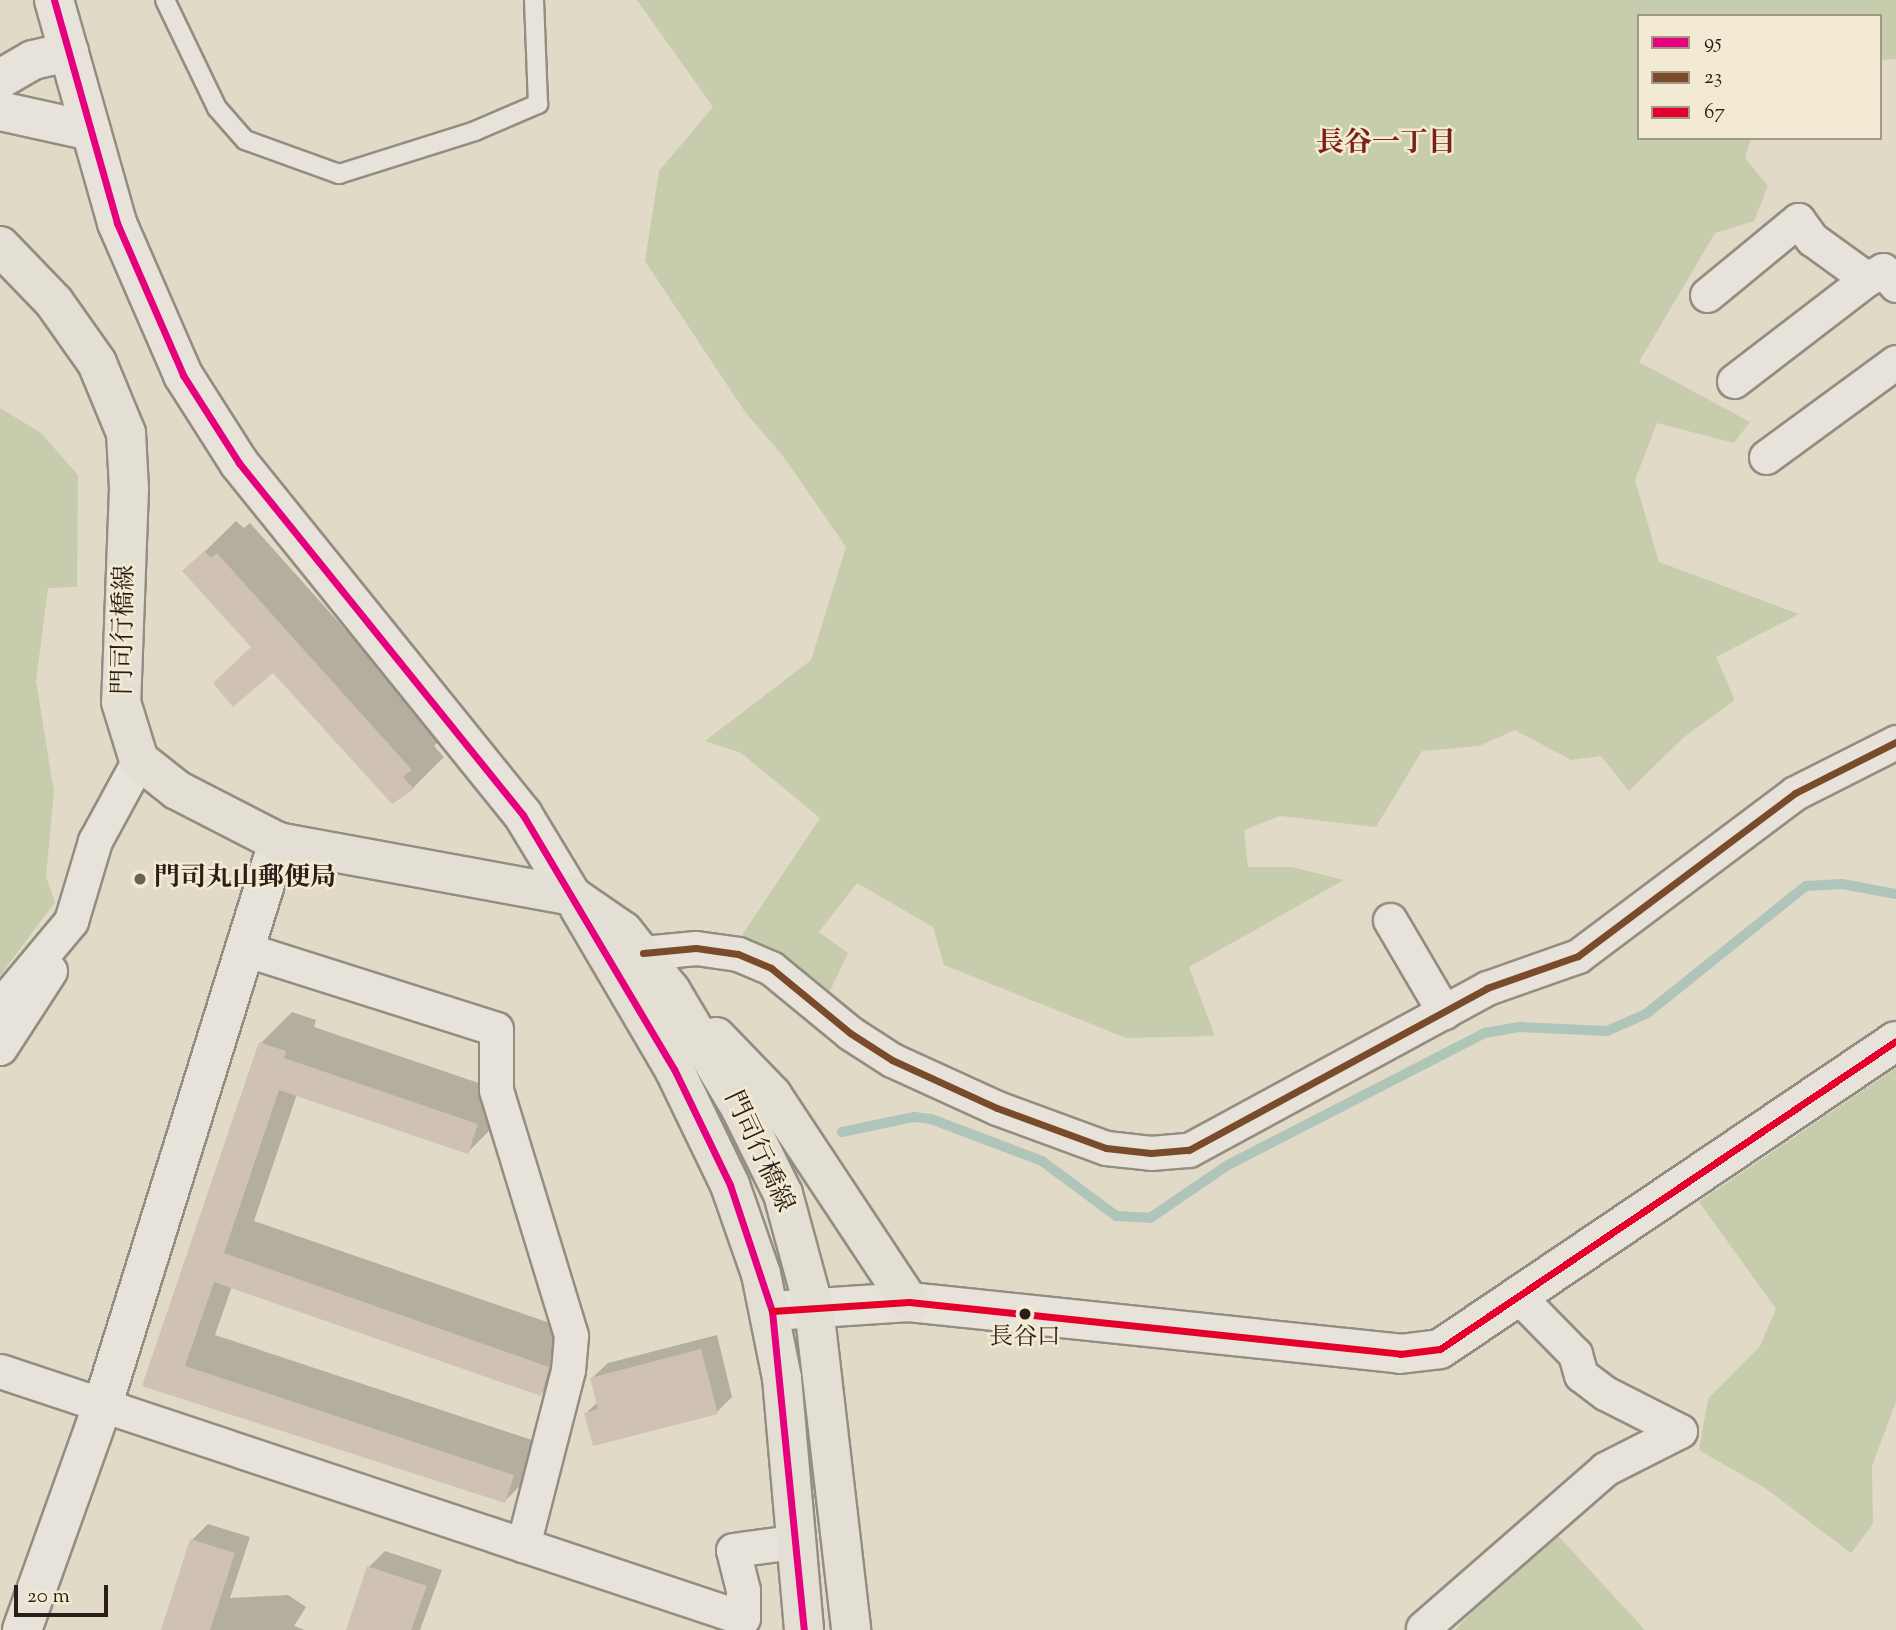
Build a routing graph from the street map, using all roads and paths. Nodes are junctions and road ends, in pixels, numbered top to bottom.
1 (54, 0) edge
2 (165, 0) edge
3 (534, 0) edge
4 (69, 52) junction
5 (0, 79) edge
6 (0, 111) edge
7 (91, 131) junction
8 (0, 246) edge
9 (1882, 282) edge
10 (1707, 295) dead end
11 (1896, 362) edge
12 (1734, 381) dead end
13 (1766, 457) dead end
14 (1896, 742) edge
15 (139, 760) junction
16 (278, 842) junction
17 (572, 896) junction
18 (1390, 920) dead end
19 (71, 921) junction
20 (244, 950) junction
21 (643, 953) junction
22 (671, 991) junction
23 (0, 1006) edge
24 (1444, 1012) junction
25 (1896, 1041) edge
26 (0, 1048) edge
27 (1517, 1295) junction
28 (909, 1302) junction
29 (814, 1308) junction
30 (772, 1311) junction
31 (0, 1371) edge
32 (103, 1404) junction
33 (793, 1542) junction
34 (523, 1545) junction
35 (1423, 1628) dead end
36 (22, 1630) edge
37 (804, 1630) edge
38 (850, 1630) edge

1 - 4 street
2 - 3 lane
4 - 5 street
4 - 7 street
6 - 7 street
7 - 17 street
8 - 15 main road, 門司行橋線
9 - 10 street
9 - 12 street
11 - 13 street
14 - 24 street
15 - 16 main road, 門司行橋線
15 - 19 street
16 - 17 main road, 門司行橋線
16 - 20 street
17 - 21 main road, 門司行橋線
17 - 30 main road, 門司行橋線
18 - 24 street
19 - 23 street
19 - 26 street
20 - 32 street
20 - 34 street
21 - 22 main road, 門司行橋線
21 - 24 street
22 - 28 main road
22 - 29 main road, 門司行橋線
25 - 27 street
27 - 28 street
27 - 35 street
28 - 29 street
29 - 30 street
29 - 38 main road, 門司行橋線
30 - 33 main road, 門司行橋線
31 - 32 street
32 - 34 street
32 - 36 street
33 - 34 street
33 - 37 main road, 門司行橋線

